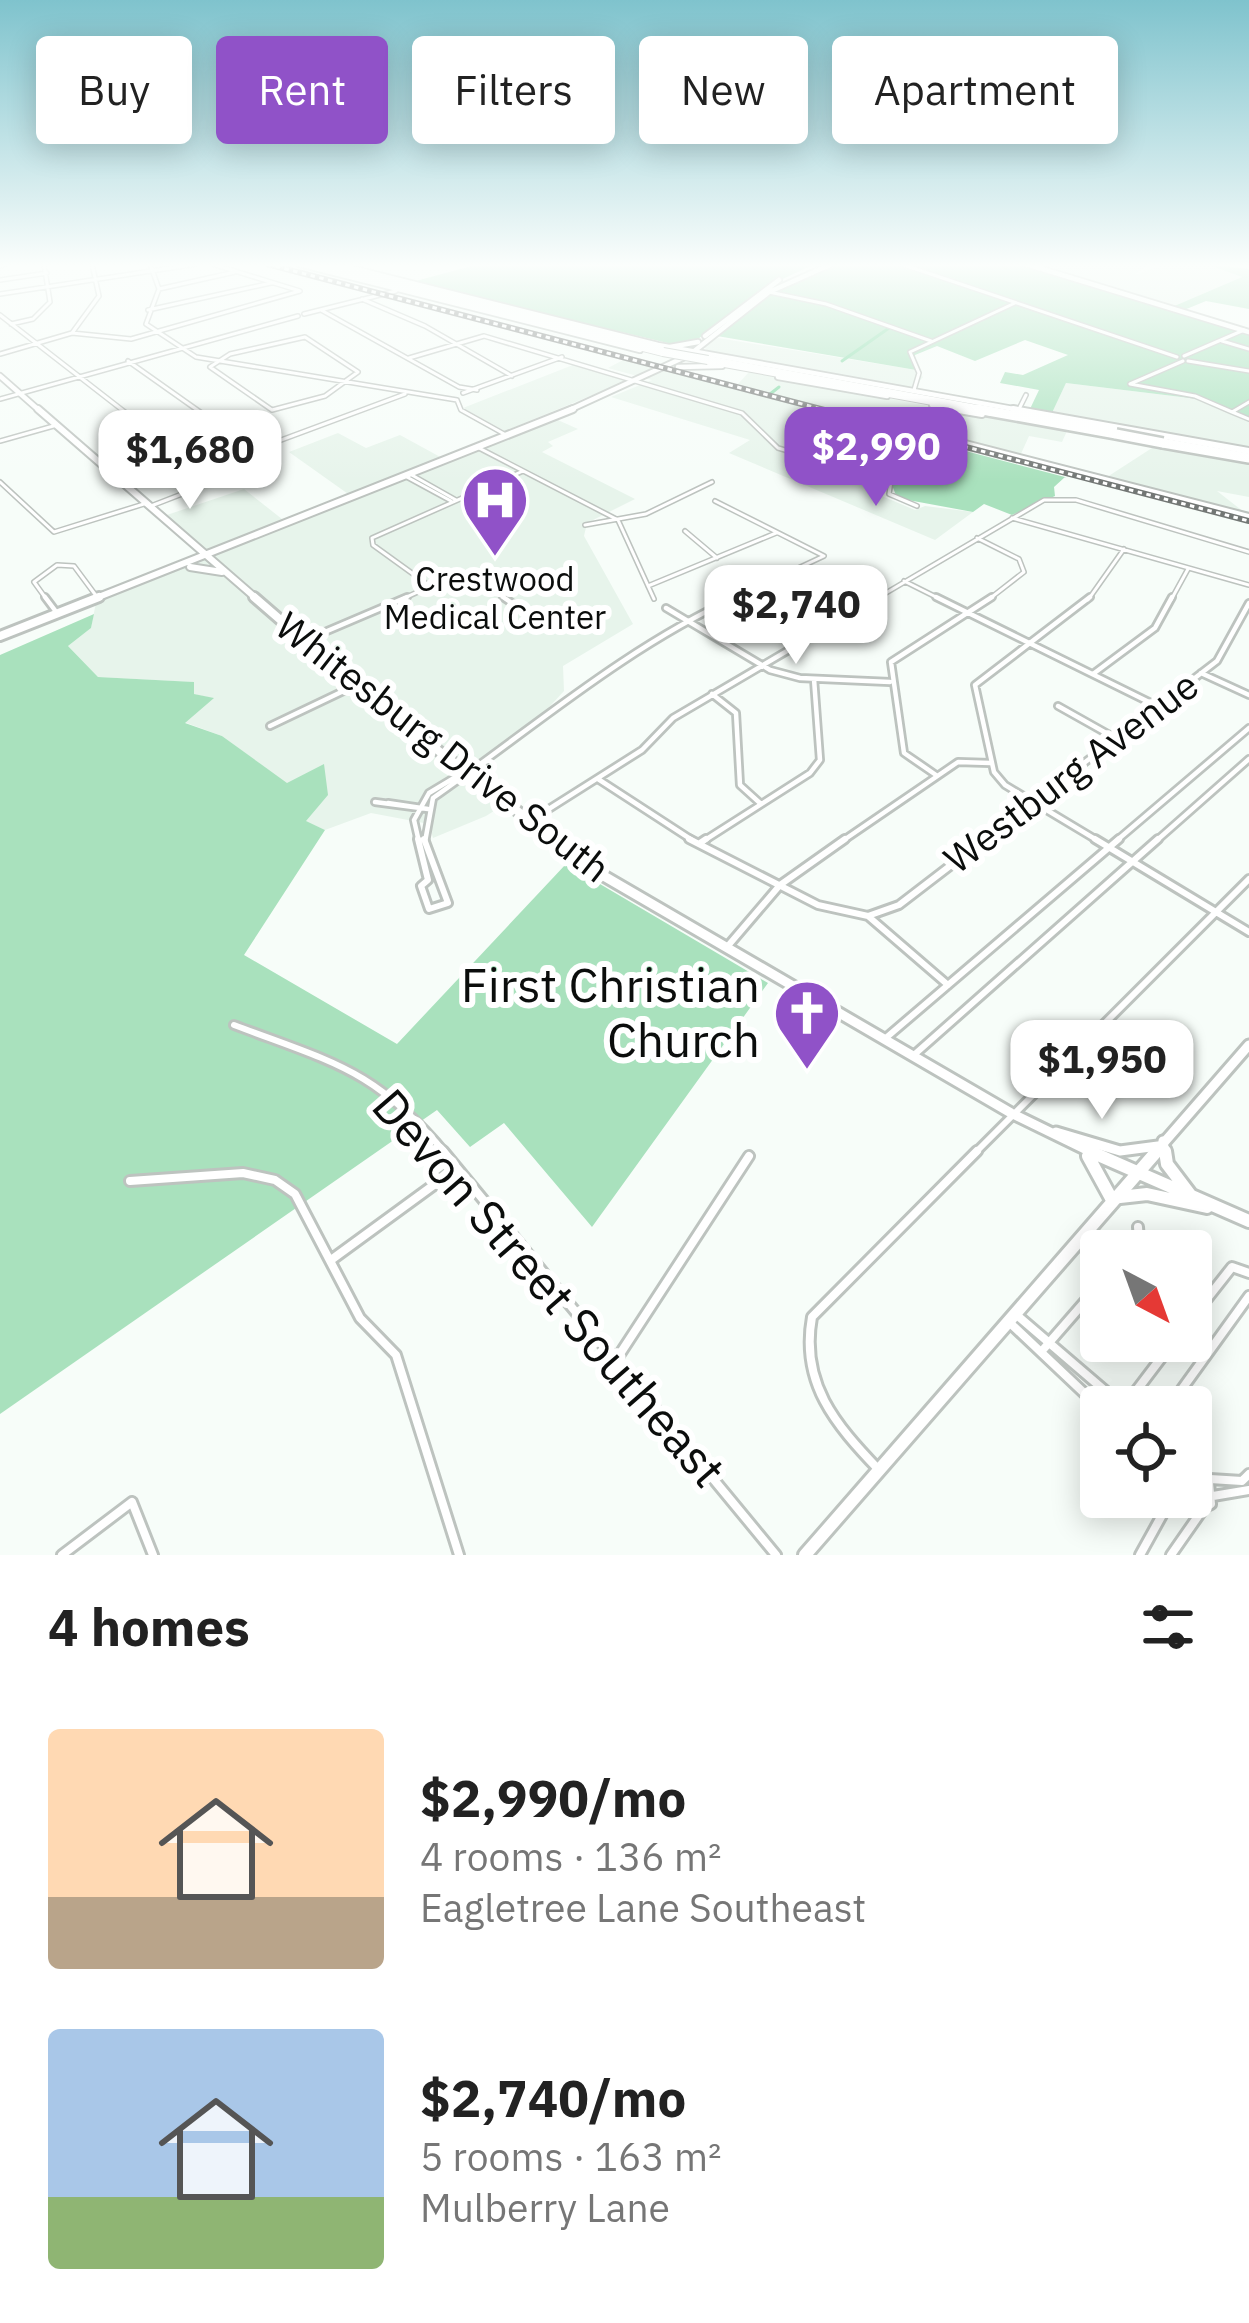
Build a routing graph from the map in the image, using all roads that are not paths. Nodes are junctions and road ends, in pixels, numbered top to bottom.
1 (28, 337) edge
2 (61, 337) edge
3 (100, 337) edge
4 (132, 337) edge
5 (161, 337) edge
6 (220, 337) edge
7 (370, 337) edge
8 (440, 337) edge
9 (482, 337) edge
10 (486, 337) edge
11 (601, 337) edge
12 (604, 337) edge
13 (610, 337) edge
14 (613, 337) edge
15 (707, 337) edge
16 (715, 337) edge
17 (918, 337) edge
18 (941, 337) edge
19 (1118, 337) edge
20 (1233, 337) edge
21 (931, 341) junction
22 (1222, 341) junction
23 (38, 344) junction
24 (699, 344) junction
25 (452, 346) junction
26 (177, 348) junction
27 (1249, 349) edge
28 (664, 350) junction
29 (690, 351) junction
30 (0, 354) edge
31 (562, 357) junction
32 (409, 358) junction
33 (681, 358) junction
34 (1184, 358) junction
35 (704, 359) junction
36 (128, 361) junction
37 (218, 361) junction
38 (669, 366) junction
39 (724, 366) junction
40 (1249, 371) edge
41 (659, 374) junction
42 (80, 375) junction
43 (0, 376) edge
44 (512, 376) junction
45 (641, 379) junction
46 (814, 380) junction
47 (346, 382) junction
48 (842, 382) junction
49 (907, 390) junction
50 (410, 392) junction
51 (20, 393) junction
52 (460, 394) junction
53 (1027, 394) dead end
54 (882, 395) junction
55 (0, 399) edge
56 (1249, 403) edge
57 (943, 407) junction
58 (968, 411) junction
59 (1018, 411) junction
60 (1232, 412) junction
61 (953, 414) junction
62 (1249, 418) edge
63 (798, 419) dead end
64 (1068, 424) junction
65 (57, 425) junction
66 (940, 434) junction
67 (1120, 434) junction
68 (506, 435) junction
69 (0, 441) edge
70 (1160, 441) junction
71 (477, 447) junction
72 (253, 449) junction
73 (789, 452) junction
74 (1249, 457) edge
75 (200, 468) junction
76 (523, 470) junction
77 (407, 475) junction
78 (891, 481) junction
79 (0, 482) edge
80 (712, 482) dead end
81 (453, 501) junction
82 (715, 501) dead end
83 (149, 504) junction
84 (917, 506) dead end
85 (1012, 518) junction
86 (1249, 518) edge
87 (618, 520) junction
88 (585, 525) dead end
89 (685, 531) dead end
90 (779, 532) junction
91 (977, 538) junction
92 (230, 548) junction
93 (1124, 549) junction
94 (201, 550) junction
95 (1249, 552) edge
96 (209, 557) junction
97 (717, 558) junction
98 (1189, 567) junction
99 (177, 569) junction
100 (231, 576) junction
101 (904, 581) junction
102 (427, 584) junction
103 (1249, 585) edge
104 (648, 586) junction
105 (97, 597) junction
106 (654, 599) dead end
107 (1249, 603) edge
108 (666, 608) dead end
109 (968, 612) junction
110 (57, 613) junction
111 (688, 621) junction
112 (541, 623) dead end
113 (0, 636) edge
114 (306, 640) junction
115 (1030, 643) junction
116 (761, 664) junction
117 (1202, 673) junction
118 (1093, 674) junction
119 (814, 679) junction
120 (890, 682) junction
121 (356, 685) junction
122 (712, 694) junction
123 (1249, 695) edge
124 (1058, 706) dead end
125 (1157, 706) junction
126 (270, 727) dead end
127 (1249, 728) edge
128 (1115, 738) junction
129 (1249, 759) edge
130 (992, 764) junction
131 (464, 772) junction
132 (935, 775) junction
133 (598, 779) junction
134 (375, 802) dead end
135 (1031, 802) junction
136 (761, 804) junction
137 (418, 808) junction
138 (428, 809) junction
139 (528, 822) junction
140 (700, 843) junction
141 (1107, 848) junction
142 (1132, 862) junction
143 (1249, 879) edge
144 (780, 885) junction
145 (1215, 911) junction
146 (868, 916) junction
147 (1249, 932) edge
148 (727, 947) junction
149 (948, 985) junction
150 (234, 1024) dead end
151 (887, 1037) junction
152 (1249, 1045) edge
153 (915, 1054) junction
154 (1011, 1113) junction
155 (1046, 1131) junction
156 (1160, 1143) junction
157 (1085, 1151) junction
158 (749, 1156) dead end
159 (457, 1168) junction
160 (1133, 1173) junction
161 (130, 1181) dead end
162 (1111, 1198) junction
163 (1193, 1198) junction
164 (1214, 1208) junction
165 (1249, 1221) edge
166 (1138, 1227) dead end
167 (1138, 1230) edge
168 (330, 1261) junction
169 (1249, 1273) edge
170 (1212, 1292) edge
171 (1249, 1296) edge
172 (1080, 1307) edge
173 (1012, 1318) junction
174 (1049, 1343) junction
175 (1041, 1352) junction
176 (616, 1360) junction
177 (1158, 1362) edge
178 (1099, 1386) edge
179 (1140, 1386) edge
180 (1183, 1386) edge
181 (1080, 1389) edge
182 (879, 1470) junction
183 (1249, 1474) edge
184 (1212, 1479) edge
185 (1249, 1490) edge
186 (1213, 1496) edge
187 (1161, 1518) edge
188 (1197, 1518) edge
189 (62, 1555) edge
190 (153, 1555) edge
191 (459, 1555) edge
192 (776, 1555) edge
193 (806, 1555) edge
194 (1140, 1555) edge
195 (1171, 1555) edge

1 - 23 street
2 - 23 street
3 - 4 street
5 - 26 street
6 - 26 street
7 - 32 street
8 - 25 street
9 - 25 street
10 - 31 street
11 - 28 main road
12 - 28 highway
13 - 28 highway
14 - 28 main road
15 - 24 main road
16 - 24 main road
17 - 21 street
18 - 21 street
19 - 34 street
20 - 22 street
21 - 49 street
22 - 27 street
22 - 34 street
23 - 30 street
23 - 42 street
24 - 28 main road
24 - 29 main road
24 - 35 main road
25 - 32 street
25 - 44 street
26 - 36 street
26 - 37 street
28 - 29 main road
28 - 33 main road
28 - 35 highway, bridge
28 - 38 main road
29 - 33 main road
29 - 35 main road
31 - 44 street
31 - 45 street
32 - 52 street
33 - 35 main road
33 - 38 main road
34 - 40 street
34 - 60 street
35 - 38 main road
35 - 39 main road
35 - 46 highway
35 - 48 highway
35 - 49 main road
36 - 42 street
36 - 72 street
37 - 47 street
37 - 47 street
37 - 47 street
38 - 41 main road
38 - 45 main road
39 - 41 main road
39 - 54 main road
41 - 45 main road
42 - 51 street
42 - 75 street
43 - 51 main road, Whitesburg Drive South
44 - 52 street
45 - 68 main road
45 - 73 street
46 - 54 highway
46 - 64 highway
47 - 50 street
48 - 49 highway
48 - 64 highway
49 - 59 main road
50 - 52 street
50 - 72 street
51 - 55 street
51 - 65 main road, Whitesburg Drive South
52 - 68 street
53 - 59 street
54 - 57 main road
56 - 60 street
57 - 58 main road
57 - 61 main road
58 - 59 main road
58 - 61 main road
59 - 64 highway
59 - 67 main road
59 - 67 main road
60 - 62 street
61 - 66 main road
63 - 73 street
64 - 67 highway
65 - 69 street
65 - 83 main road, Whitesburg Drive South
66 - 78 street
66 - 86 main road
67 - 70 highway, bridge
68 - 71 main road
70 - 74 main road
70 - 74 highway
70 - 74 highway
71 - 76 street
71 - 77 main road
72 - 75 street
73 - 78 street
75 - 83 street
76 - 81 street
76 - 87 street
77 - 81 street
77 - 92 main road
78 - 84 street
79 - 83 street
80 - 87 street
81 - 102 street
82 - 90 street
83 - 94 main road, Whitesburg Drive South
85 - 91 street
85 - 93 street
85 - 95 street
87 - 88 street
87 - 104 street
89 - 97 street
90 - 97 street
90 - 111 street
91 - 101 street
91 - 109 street
92 - 94 main road
92 - 96 main road
93 - 98 street
93 - 115 street
94 - 96 main road, Whitesburg Drive South
96 - 99 main road
96 - 100 main road, Whitesburg Drive South
97 - 104 street
98 - 103 street
98 - 118 street
99 - 100 main road
99 - 105 main road
100 - 114 main road, Whitesburg Drive South
101 - 109 street
101 - 116 street
102 - 112 street
102 - 114 street
104 - 106 street
105 - 110 main road
105 - 110 street
107 - 117 street, Westburg Avenue
108 - 111 street
109 - 115 street
109 - 120 street
110 - 113 main road
111 - 116 street
111 - 131 street
114 - 121 main road, Whitesburg Drive South
115 - 118 street
115 - 130 street
116 - 119 street
116 - 122 street
117 - 123 street
117 - 125 street, Westburg Avenue
118 - 125 street
119 - 120 street
119 - 136 street
120 - 132 street
121 - 126 street
121 - 131 main road, Whitesburg Drive South
122 - 133 street
122 - 136 street
124 - 128 street
125 - 128 street, Westburg Avenue
127 - 141 street
128 - 135 street, Westburg Avenue
129 - 142 street
130 - 132 street
130 - 135 street
131 - 137 street
131 - 138 street
131 - 139 main road, Whitesburg Drive South
132 - 144 street
133 - 139 street
133 - 140 street
134 - 137 street
135 - 141 street
135 - 146 street, Westburg Avenue
136 - 140 street
137 - 138 street
137 - 138 street
139 - 148 main road, Whitesburg Drive South
140 - 144 street
141 - 142 street
141 - 149 street
142 - 145 street
142 - 153 street
143 - 145 street
144 - 146 street
144 - 148 street
145 - 147 street
145 - 154 street
146 - 149 street
148 - 151 main road, Whitesburg Drive South
149 - 151 street
150 - 159 street, Devon Street Southeast
151 - 153 main road, Whitesburg Drive South
152 - 156 main road
153 - 154 main road, Whitesburg Drive South
154 - 155 main road, Whitesburg Drive South
154 - 182 street
155 - 156 main road
155 - 157 main road, Whitesburg Drive South
156 - 160 main road
156 - 163 main road
157 - 160 main road, Whitesburg Drive South
157 - 162 main road
158 - 176 street
159 - 168 street
159 - 176 street, Devon Street Southeast
160 - 162 main road
160 - 163 main road, Whitesburg Drive South
161 - 168 street
162 - 164 main road
162 - 173 main road
163 - 164 main road, Whitesburg Drive South
164 - 165 main road, Whitesburg Drive South
166 - 167 street
168 - 191 street
169 - 170 street
171 - 180 street
172 - 174 street
173 - 174 street
173 - 175 street
173 - 182 main road
174 - 175 street
174 - 178 street
175 - 181 street
176 - 192 street, Devon Street Southeast
177 - 179 street
182 - 193 main road
183 - 184 street
185 - 186 street
187 - 194 street
188 - 195 street
189 - 190 street

